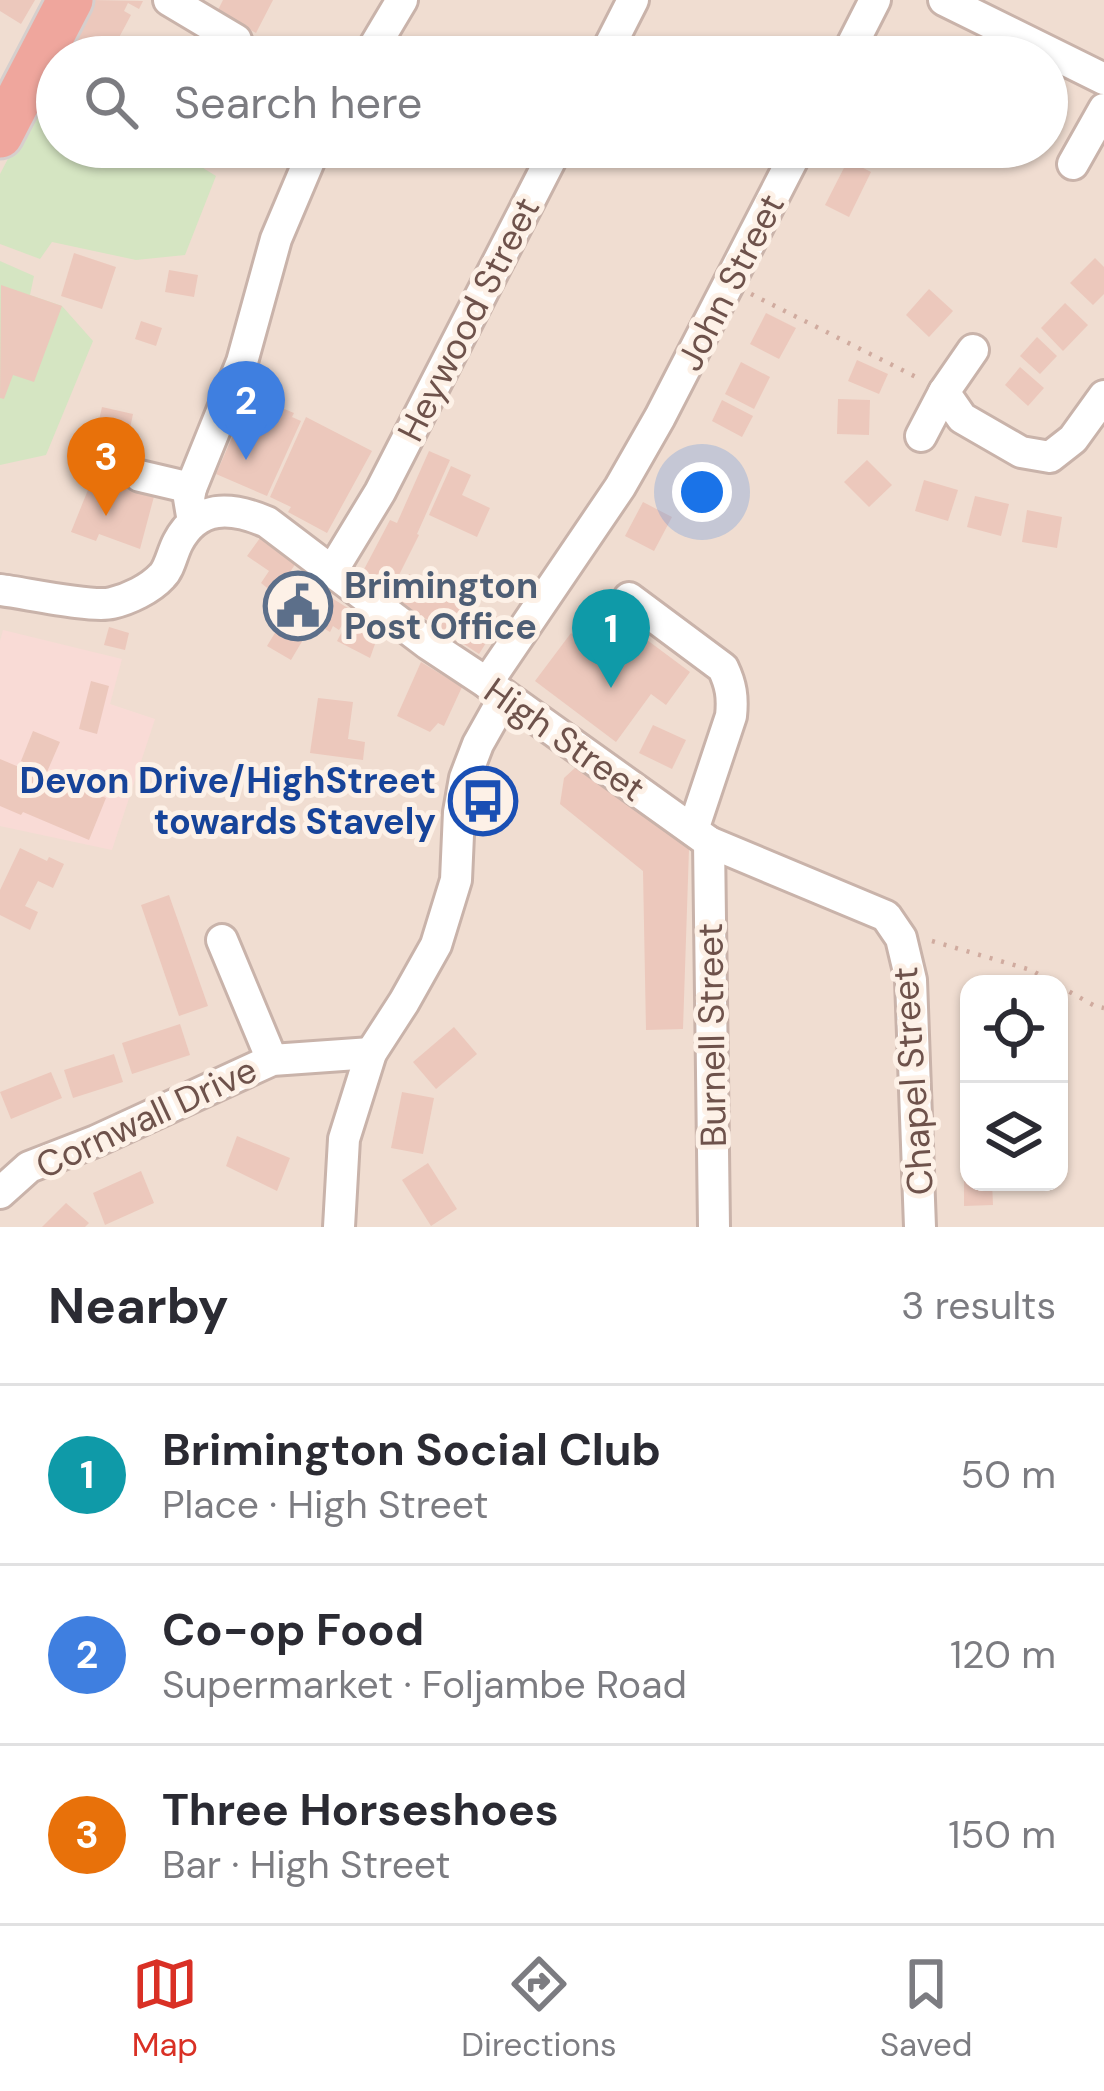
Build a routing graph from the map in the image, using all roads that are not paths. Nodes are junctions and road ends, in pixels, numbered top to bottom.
1 (70, 0) edge
2 (169, 0) edge
3 (402, 0) edge
4 (633, 0) edge
5 (875, 0) edge
6 (944, 0) edge
7 (51, 36) edge
8 (214, 36) edge
9 (381, 36) edge
10 (615, 36) edge
11 (857, 36) edge
12 (1016, 36) edge
13 (1068, 62) edge
14 (36, 66) edge
15 (1104, 80) edge
16 (1104, 109) edge
17 (0, 135) edge
18 (1073, 164) dead end
19 (304, 168) edge
20 (546, 168) edge
21 (789, 168) edge
22 (973, 350) dead end
23 (944, 392) junction
24 (1104, 396) edge
25 (921, 436) dead end
26 (140, 476) dead end
27 (191, 488) junction
28 (193, 522) junction
29 (332, 571) junction
30 (0, 590) edge
31 (629, 598) dead end
32 (496, 690) junction
33 (701, 836) junction
34 (222, 940) dead end
35 (370, 1054) junction
36 (272, 1060) junction
37 (0, 1192) edge
38 (339, 1227) edge
39 (714, 1227) edge
40 (920, 1227) edge

1 - 7 highway
2 - 8 street
3 - 9 street
4 - 10 street
5 - 11 street
6 - 12 street
13 - 15 street
14 - 17 highway
16 - 18 street
19 - 27 street
20 - 29 street, Heywood Street
21 - 32 street, John Street
22 - 23 street
23 - 24 street
23 - 25 street
26 - 27 street
27 - 28 street
28 - 29 street, High Street
28 - 30 street
29 - 32 street, High Street
31 - 33 street, Burnell Street
32 - 33 street, High Street
32 - 35 street
33 - 39 street, Burnell Street
33 - 40 street, Chapel Street
34 - 36 street
35 - 36 street, Cornwall Drive
35 - 38 street
36 - 37 street, Cornwall Drive

